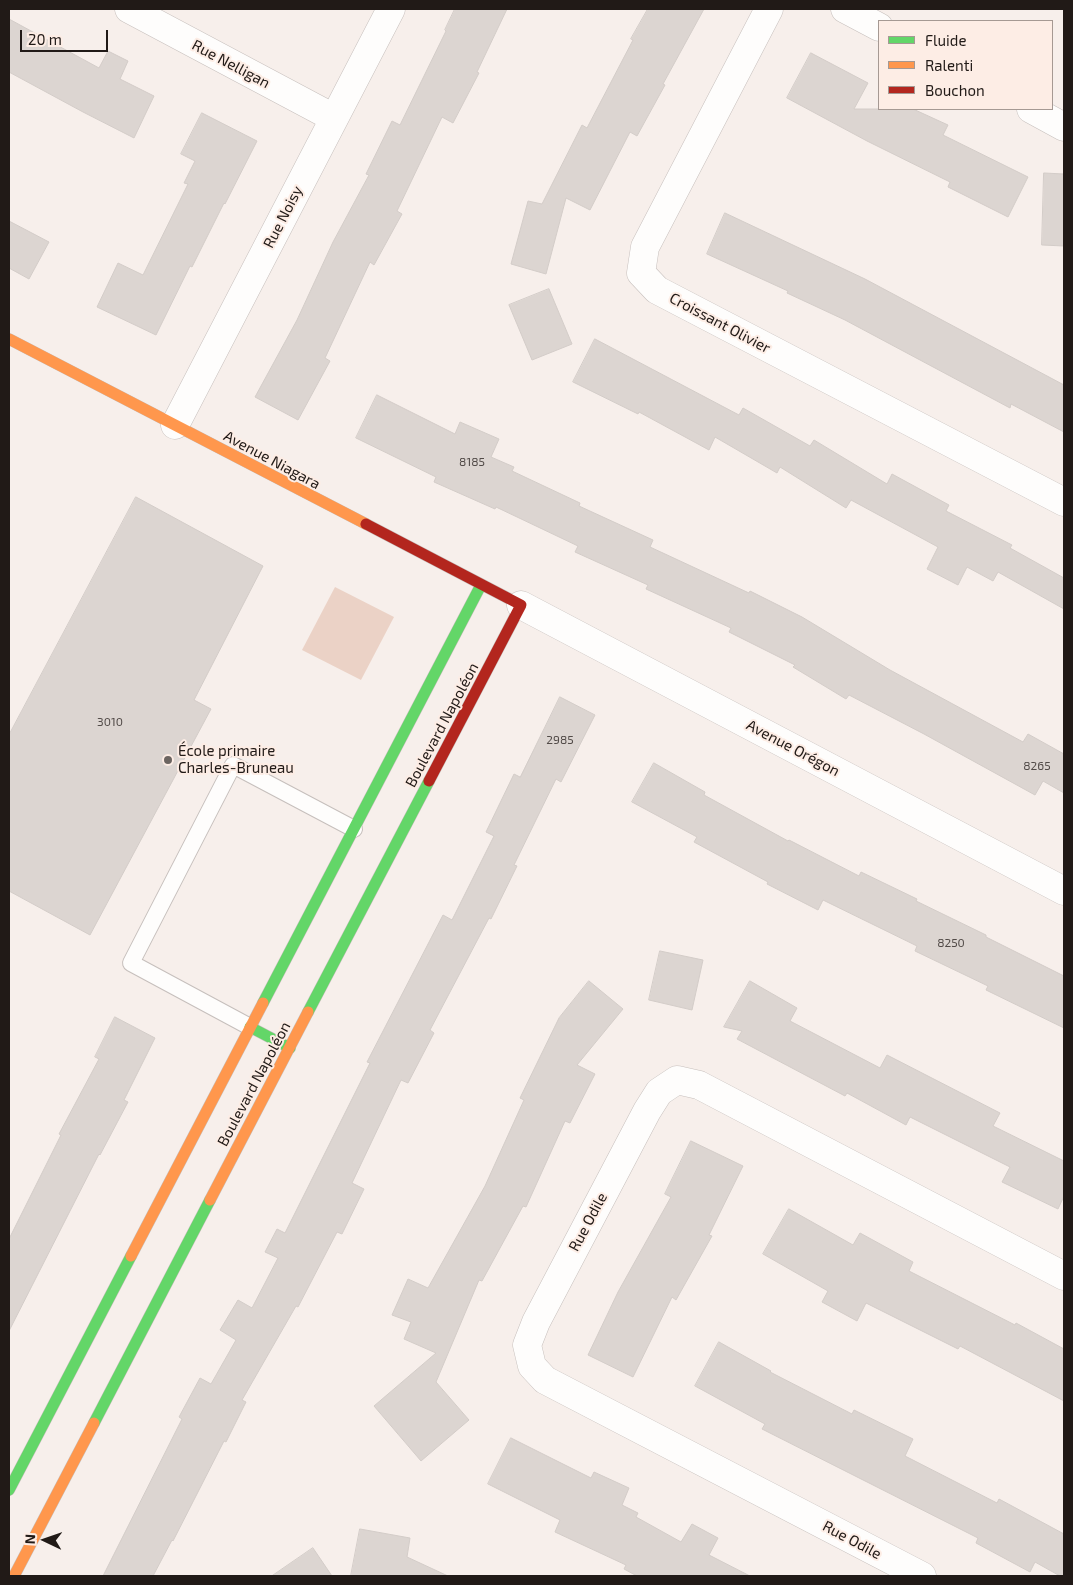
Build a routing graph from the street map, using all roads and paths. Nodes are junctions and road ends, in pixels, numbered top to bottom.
1 (129, 9) edge
2 (391, 9) edge
3 (769, 9) edge
4 (845, 9) edge
5 (878, 26) edge
6 (1033, 110) edge
7 (334, 118) junction
8 (1064, 127) edge
9 (9, 339) edge
10 (174, 426) junction
11 (1064, 502) edge
12 (481, 585) junction
13 (521, 605) junction
14 (354, 829) junction
15 (1064, 891) edge
16 (250, 1027) junction
17 (290, 1048) junction
18 (1064, 1276) edge
19 (9, 1490) edge
20 (14, 1576) edge
21 (922, 1576) edge

1 - 7 street, Rue Nelligan
2 - 7 street, Rue Noisy
3 - 11 street, Croissant Olivier
4 - 5 street
6 - 8 street
7 - 10 street, Rue Noisy
9 - 10 street, Avenue Niagara
10 - 12 street, Avenue Niagara
12 - 13 street, Avenue Niagara
12 - 14 street, Boulevard Napoléon
13 - 15 street, Avenue Orégon
13 - 17 street, Boulevard Napoléon
14 - 16 street, Boulevard Napoléon
14 - 16 lane
16 - 17 street
16 - 19 street, Boulevard Napoléon
17 - 20 street, Boulevard Napoléon
18 - 21 street, Rue Odile

